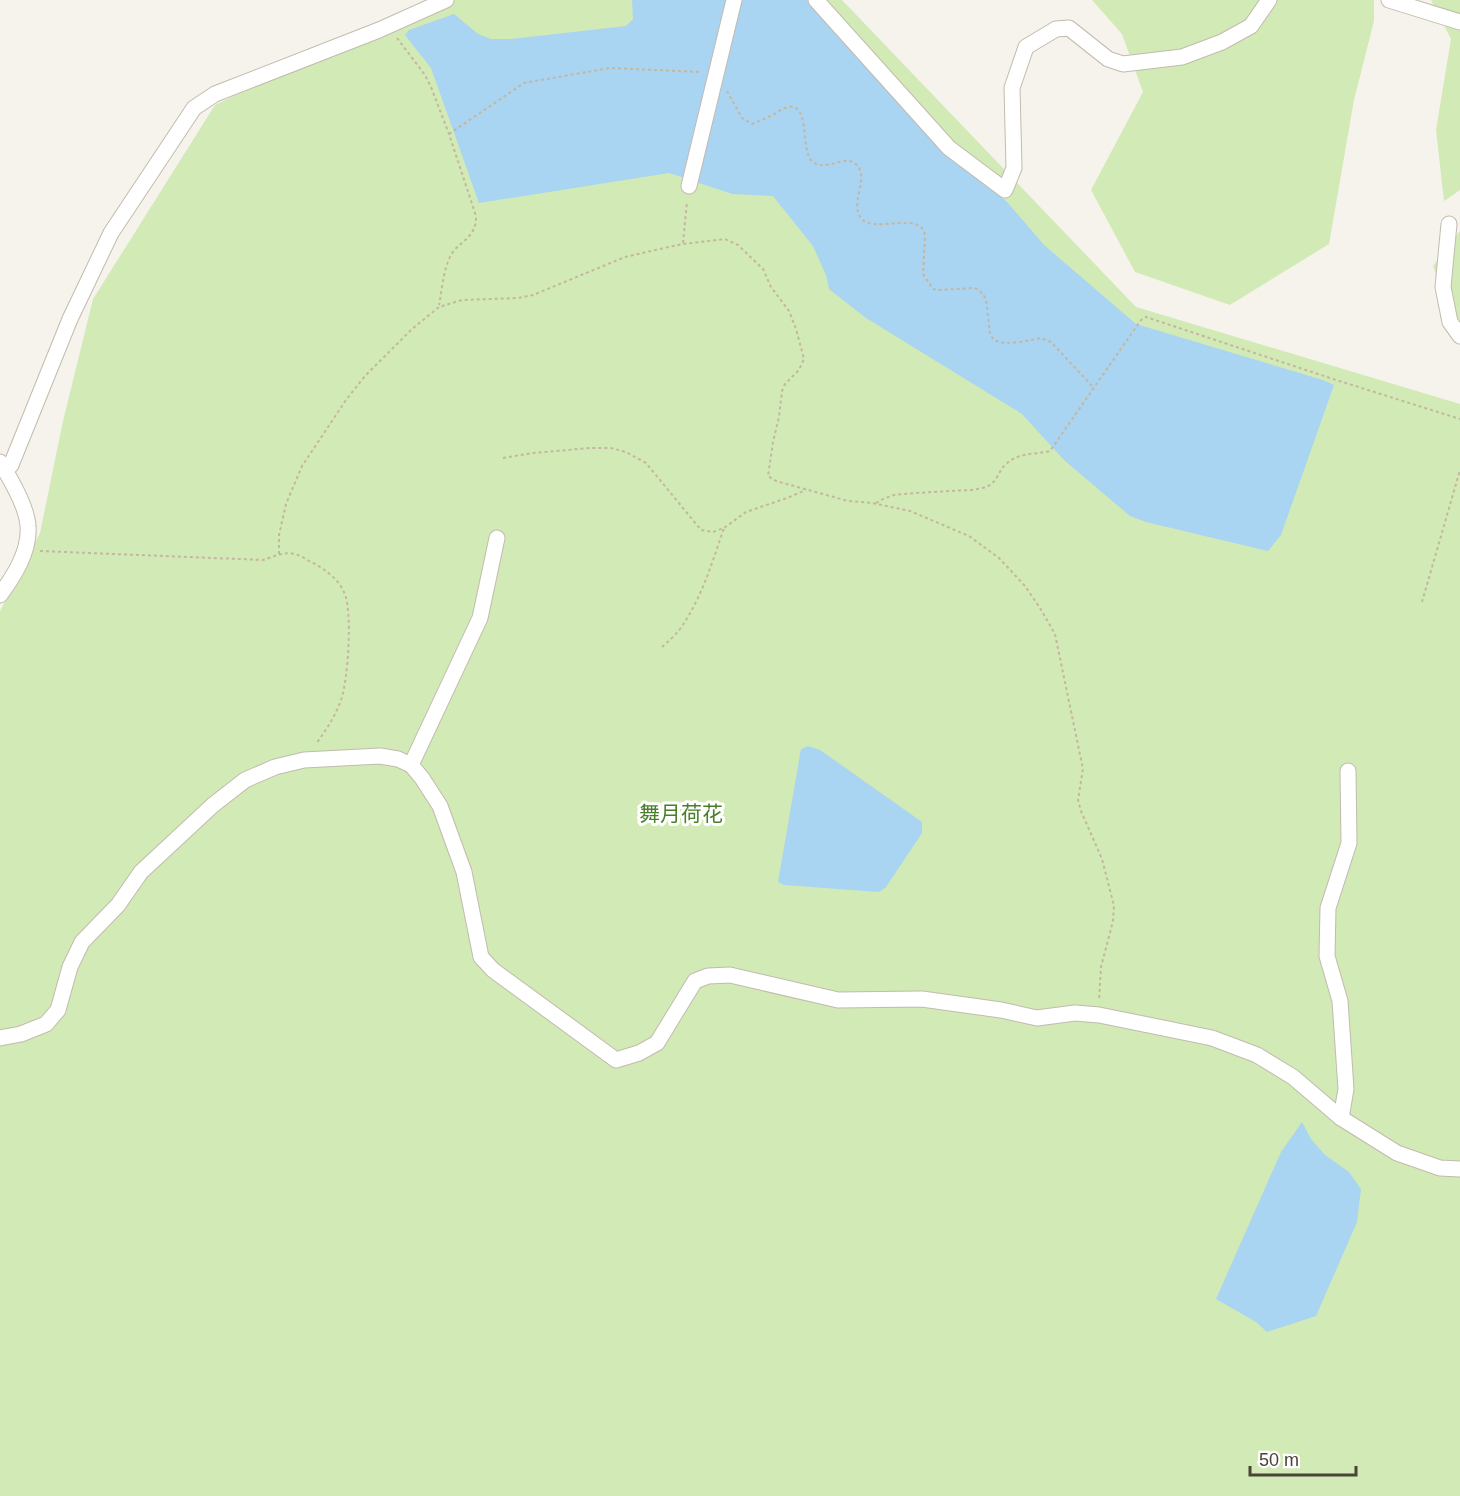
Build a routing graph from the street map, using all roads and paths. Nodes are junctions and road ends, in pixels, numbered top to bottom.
1 (446, 0) edge
2 (734, 0) edge
3 (816, 0) edge
4 (1269, 0) edge
5 (1389, 0) edge
6 (1460, 22) edge
7 (387, 27) junction
8 (716, 75) junction
9 (450, 133) junction
10 (689, 186) joint
11 (1449, 224) dead end
12 (683, 244) junction
13 (439, 307) junction
14 (1460, 336) edge
15 (1094, 388) junction
16 (1460, 419) edge
17 (503, 458) dead end
18 (3, 466) edge
19 (1460, 470) edge
20 (806, 490) junction
21 (876, 504) junction
22 (724, 528) junction
23 (497, 538) dead end
24 (26, 551) junction
25 (279, 554) junction
26 (0, 595) edge
27 (1422, 602) dead end
28 (663, 647) dead end
29 (304, 760) junction
30 (411, 765) junction
31 (1348, 771) dead end
32 (1099, 1016) junction
33 (0, 1038) edge
34 (1341, 1118) junction
35 (1460, 1169) edge

1 - 7 street
2 - 8 street
3 - 4 street
5 - 6 street
7 - 9 path
7 - 18 street
8 - 9 path
8 - 10 street
8 - 15 path
9 - 13 path
10 - 12 path
11 - 14 street
12 - 13 path
12 - 20 path
13 - 25 path
15 - 16 path
15 - 21 path
17 - 22 path
18 - 24 street
19 - 27 path
20 - 21 path
20 - 22 path
21 - 32 path
22 - 28 path
23 - 30 street
24 - 25 path
24 - 26 street
25 - 29 path
29 - 30 street
29 - 33 street
30 - 32 street
31 - 34 street
32 - 34 street
34 - 35 street

